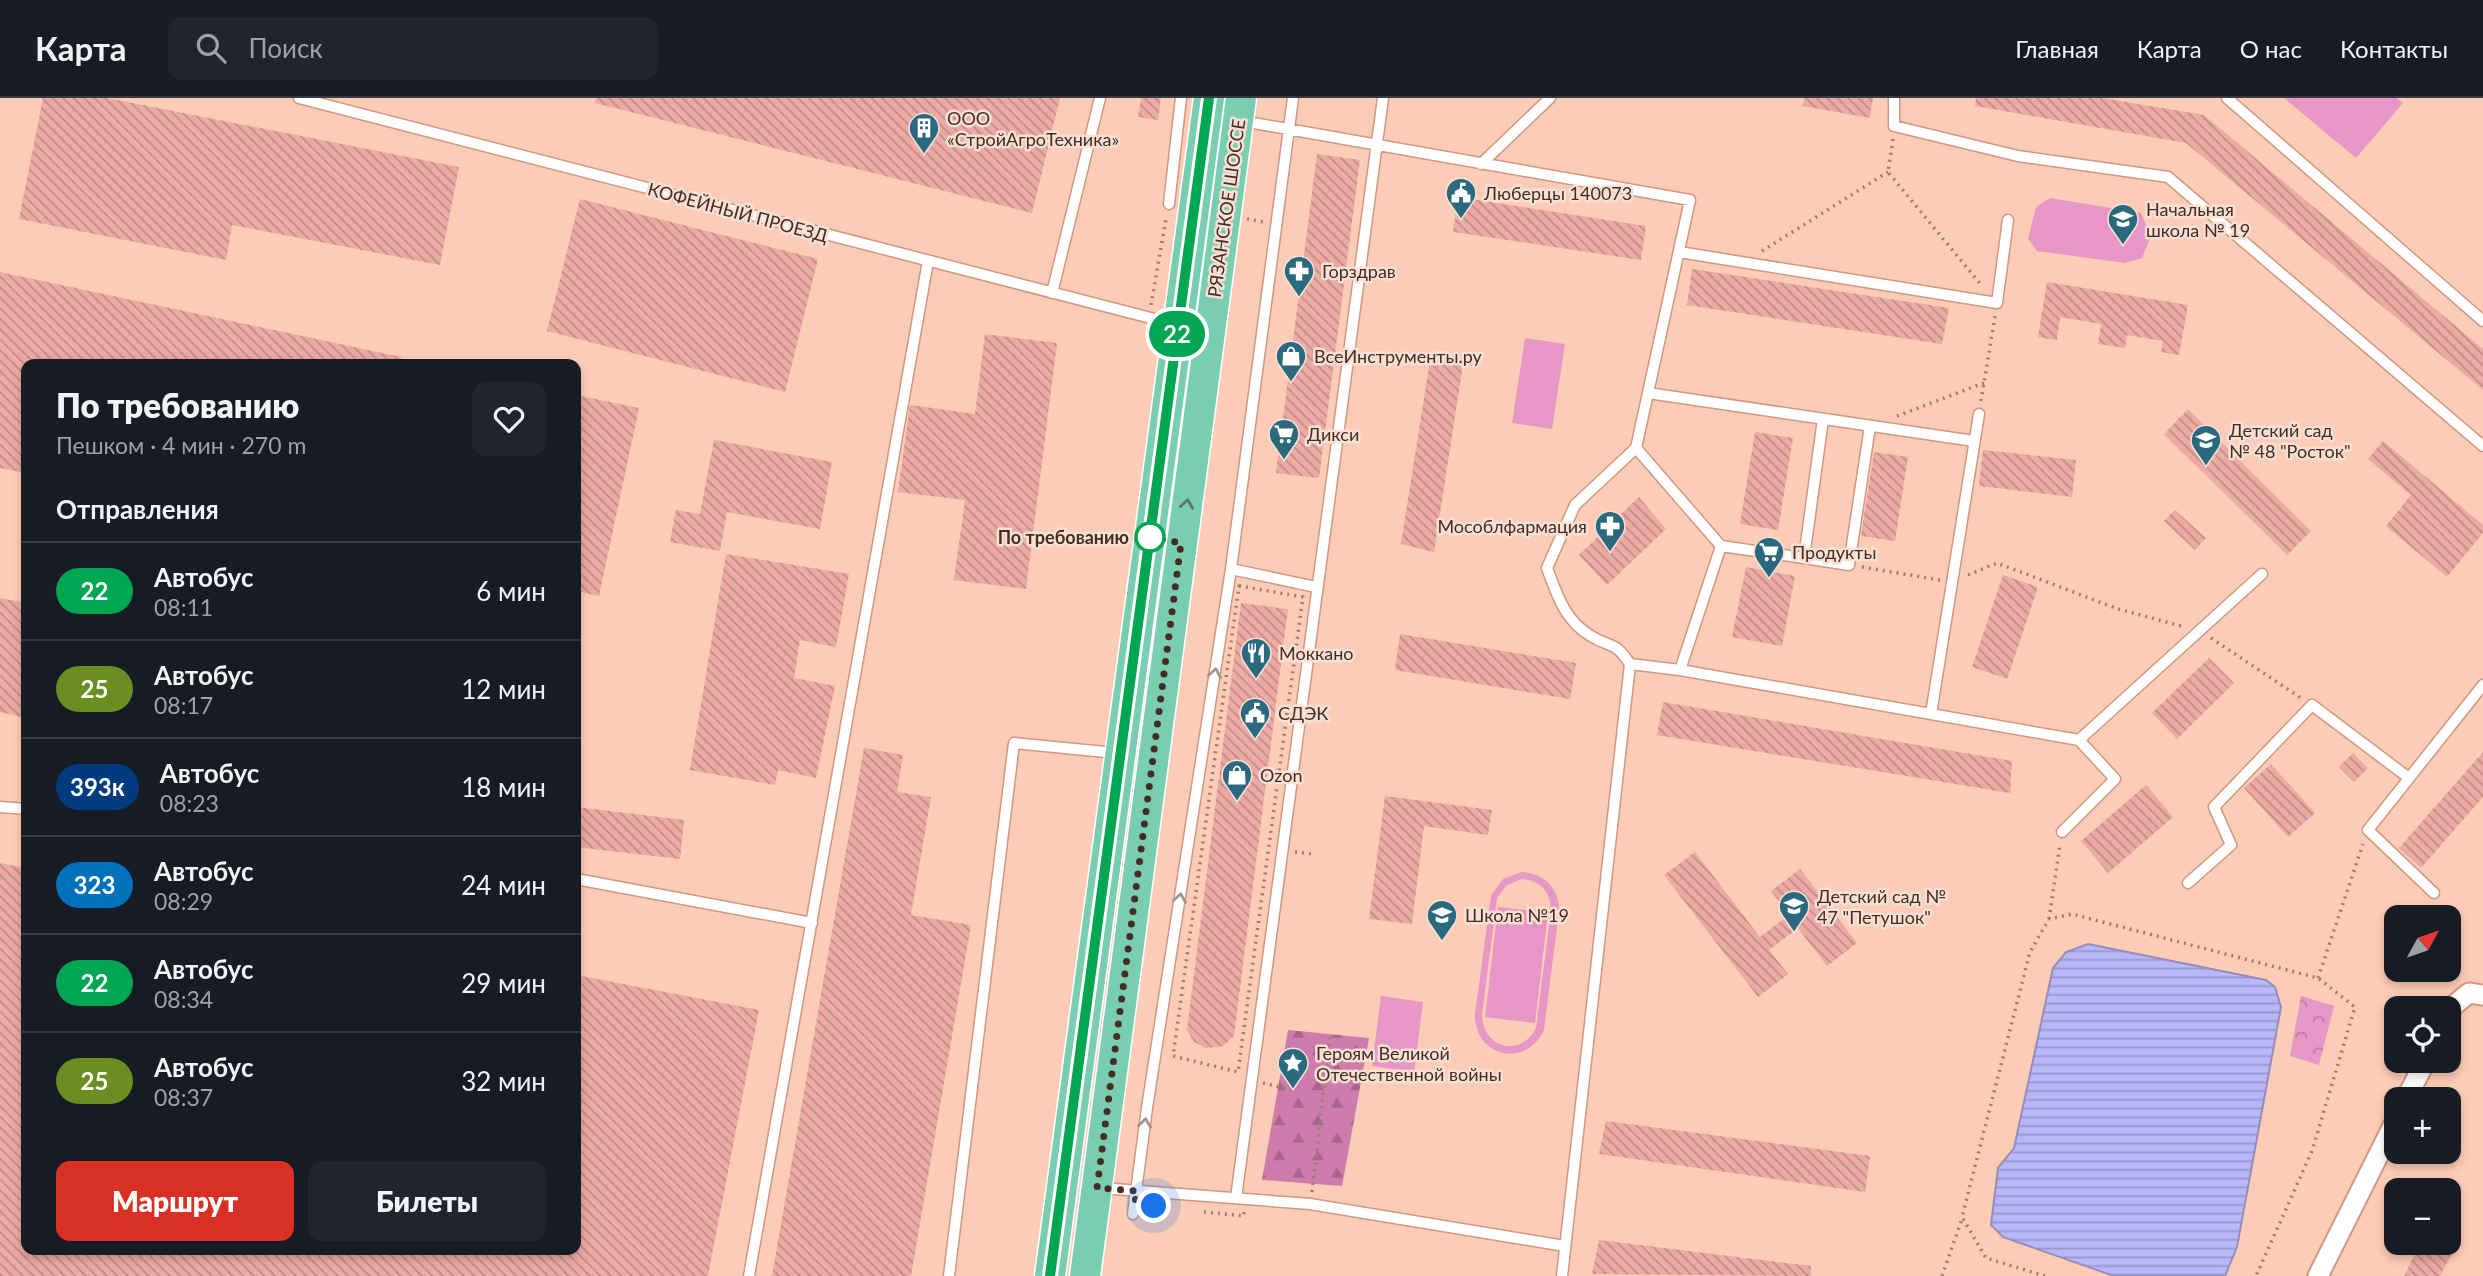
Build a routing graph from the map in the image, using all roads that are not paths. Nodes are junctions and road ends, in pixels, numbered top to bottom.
1 (299, 98) edge
2 (1100, 98) edge
3 (1181, 98) edge
4 (1209, 98) edge
5 (1293, 98) edge
6 (1383, 98) edge
7 (1550, 98) edge
8 (1894, 98) edge
9 (2227, 98) edge
10 (1239, 109) edge
11 (1289, 129) junction
12 (1377, 145) junction
13 (1481, 163) junction
14 (1169, 204) dead end
15 (2008, 220) dead end
16 (1679, 252) junction
17 (928, 261) junction
18 (1052, 293) junction
19 (2483, 321) edge
20 (1178, 325) junction
21 (1648, 393) junction
22 (1979, 414) road end
23 (1823, 419) junction
24 (1870, 426) junction
25 (1974, 441) junction
26 (2483, 446) edge
27 (1636, 448) junction
28 (1721, 546) junction
29 (1804, 558) junction
30 (1231, 569) junction
31 (2262, 574) dead end
32 (1316, 587) junction
33 (1630, 664) junction
34 (1679, 670) junction
35 (2483, 685) edge
36 (1931, 714) junction
37 (2079, 740) junction
38 (1120, 754) junction
39 (2409, 778) junction
40 (0, 807) edge
41 (21, 809) edge
42 (2062, 832) road end
43 (581, 880) edge
44 (2188, 883) dead end
45 (2434, 893) dead end
46 (811, 923) junction
47 (2483, 995) edge
48 (2461, 1000) edge
49 (2384, 1144) edge
50 (1097, 1188) junction
51 (1137, 1191) junction
52 (1236, 1198) junction
53 (1133, 1214) dead end
54 (1565, 1246) junction
55 (749, 1276) edge
56 (949, 1276) edge
57 (1050, 1276) edge
58 (1084, 1276) edge
59 (1562, 1276) edge
60 (2318, 1276) edge

1 - 17 lane, КОФЕЙНЫЙ ПРОЕЗД
2 - 18 lane
3 - 14 lane
4 - 20 main road, РЯЗАНСКОЕ ШОССЕ
5 - 11 lane
6 - 12 lane
7 - 13 lane
8 - 26 lane
9 - 19 lane
10 - 11 lane
50 -> 10 main road, РЯЗАНСКОЕ ШОССЕ
11 - 12 lane
11 - 30 lane
12 - 13 lane
12 - 32 lane
13 - 16 lane
15 - 16 lane
16 - 21 lane
17 - 18 lane, КОФЕЙНЫЙ ПРОЕЗД
17 - 46 lane
18 - 20 lane, КОФЕЙНЫЙ ПРОЕЗД
20 - 38 main road, РЯЗАНСКОЕ ШОССЕ
21 - 23 lane
21 - 27 lane
22 - 25 lane
23 - 24 lane
23 - 29 lane
24 - 25 lane
24 - 29 lane
25 - 36 lane
27 - 28 lane
27 - 33 lane
28 - 29 lane
28 - 34 lane
30 - 32 lane
51 -> 30 lane
31 - 37 lane
32 - 52 lane
33 - 34 lane
33 - 54 lane
34 - 36 lane
35 - 39 lane
36 - 37 lane
37 - 42 lane
38 - 56 lane
38 - 57 main road, РЯЗАНСКОЕ ШОССЕ
39 - 44 lane
39 - 45 lane
40 - 41 lane
43 - 46 lane
46 - 55 lane
47 - 48 street
49 - 60 street
50 - 51 lane
50 - 58 main road, РЯЗАНСКОЕ ШОССЕ
51 - 52 lane
51 - 53 lane
52 - 54 lane
54 - 59 lane

